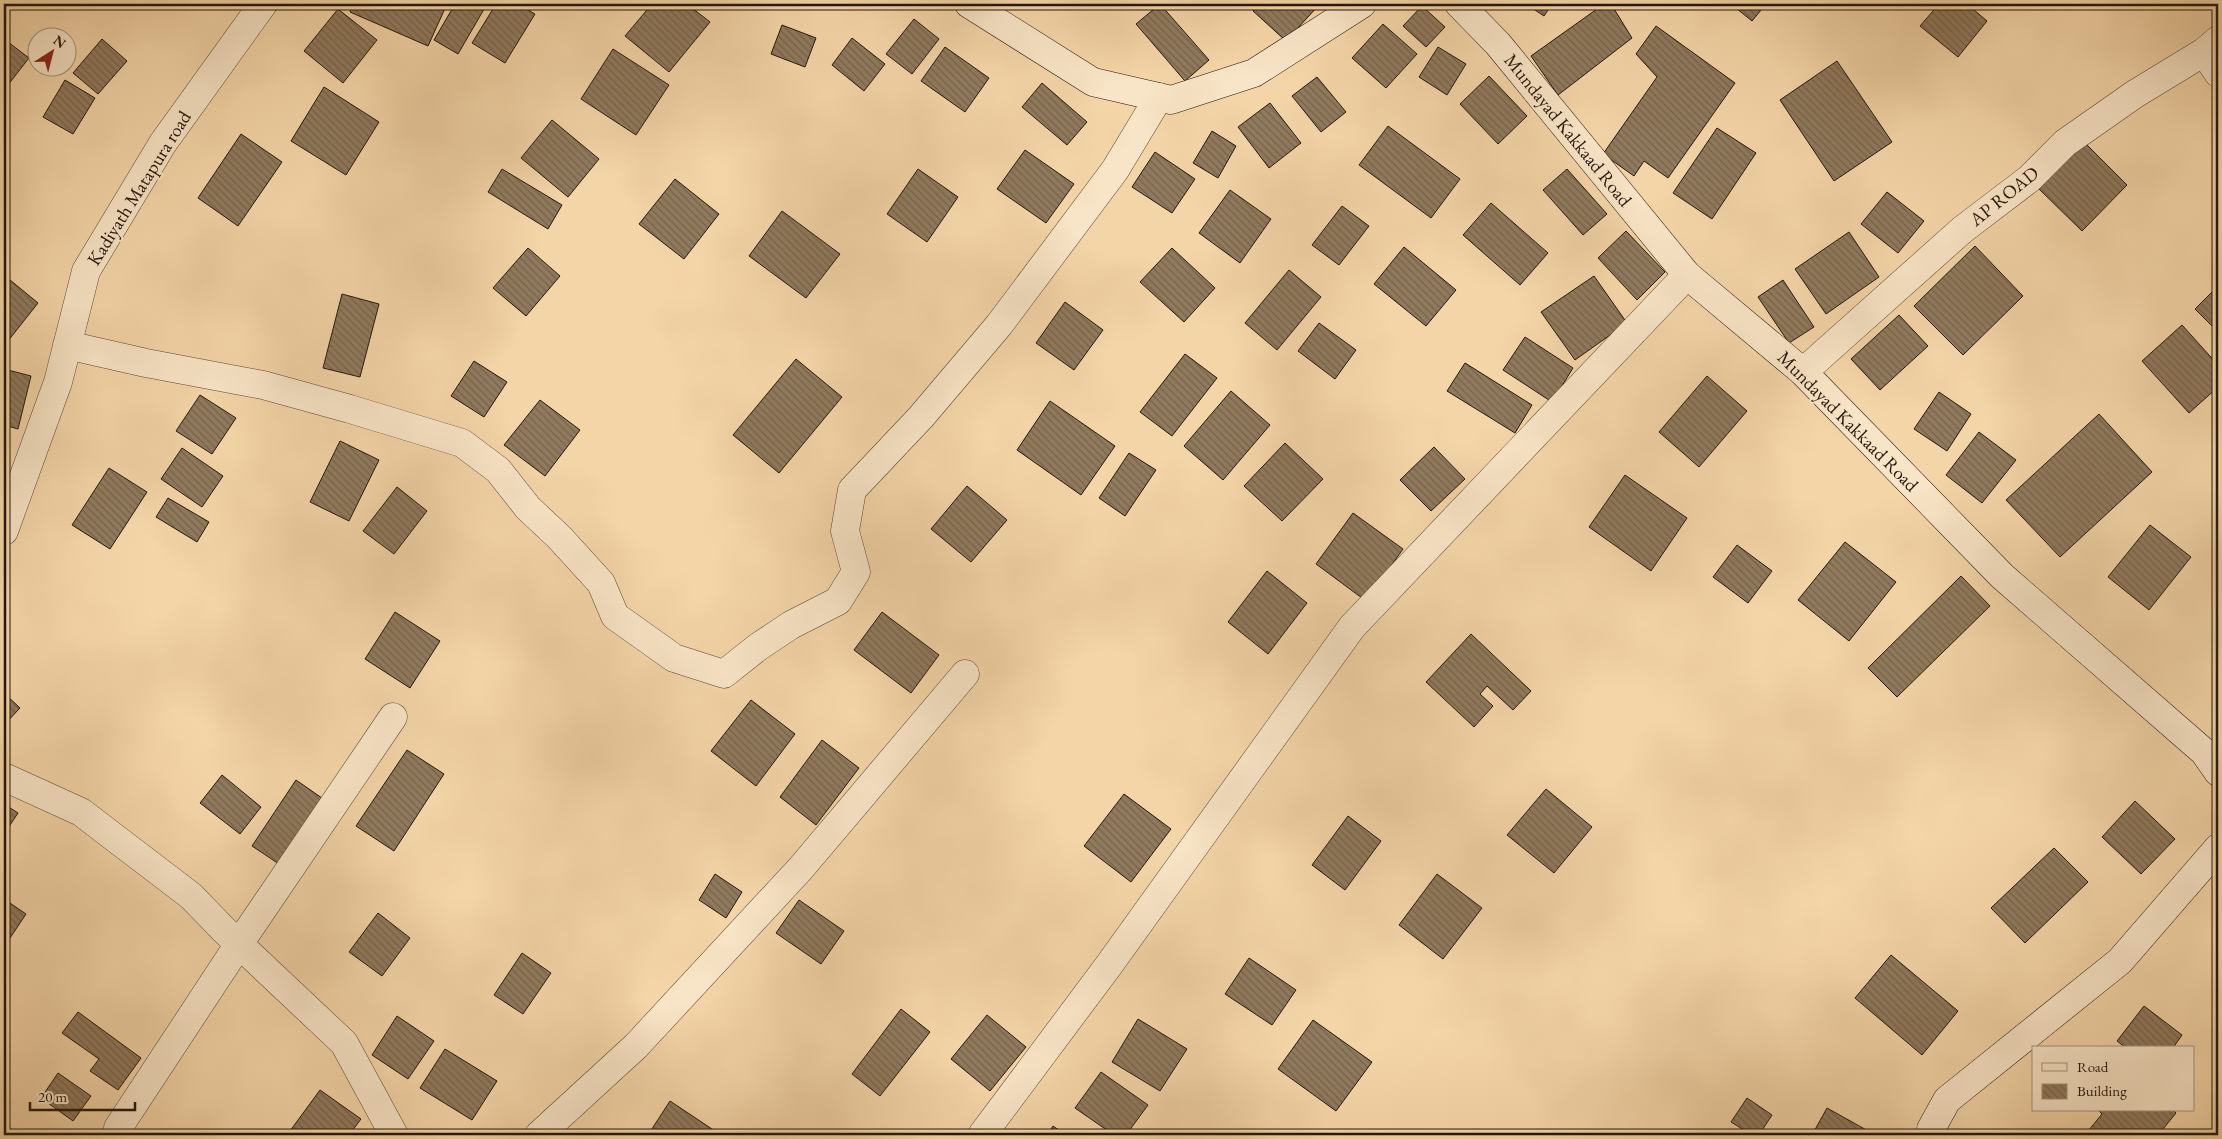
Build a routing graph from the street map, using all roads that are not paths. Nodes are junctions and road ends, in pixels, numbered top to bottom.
1 (263, 4) edge
2 (969, 4) edge
3 (1362, 4) edge
4 (1459, 4) edge
5 (2213, 55) edge
6 (1159, 97) junction
7 (1687, 275) junction
8 (67, 345) junction
9 (1803, 372) junction
10 (4, 531) edge
11 (965, 674) dead end
12 (394, 717) dead end
13 (2218, 772) edge
14 (4, 777) edge
15 (2218, 848) edge
16 (239, 944) junction
17 (118, 1128) dead end
18 (394, 1135) edge
19 (539, 1135) edge
20 (982, 1135) edge
21 (1931, 1135) edge

1 - 8 street, Kadiyath Matapura road
2 - 6 street
3 - 6 street
4 - 7 street, Mundayad Kakkaad Road
5 - 9 street, AP ROAD
6 - 8 street
7 - 9 street, Mundayad Kakkaad Road
7 - 20 street
8 - 10 street, Kadiyath Matapura road
9 - 13 street, Mundayad Kakkaad Road
11 - 19 street
12 - 16 street
14 - 16 street
15 - 21 street
16 - 17 street
16 - 18 street

